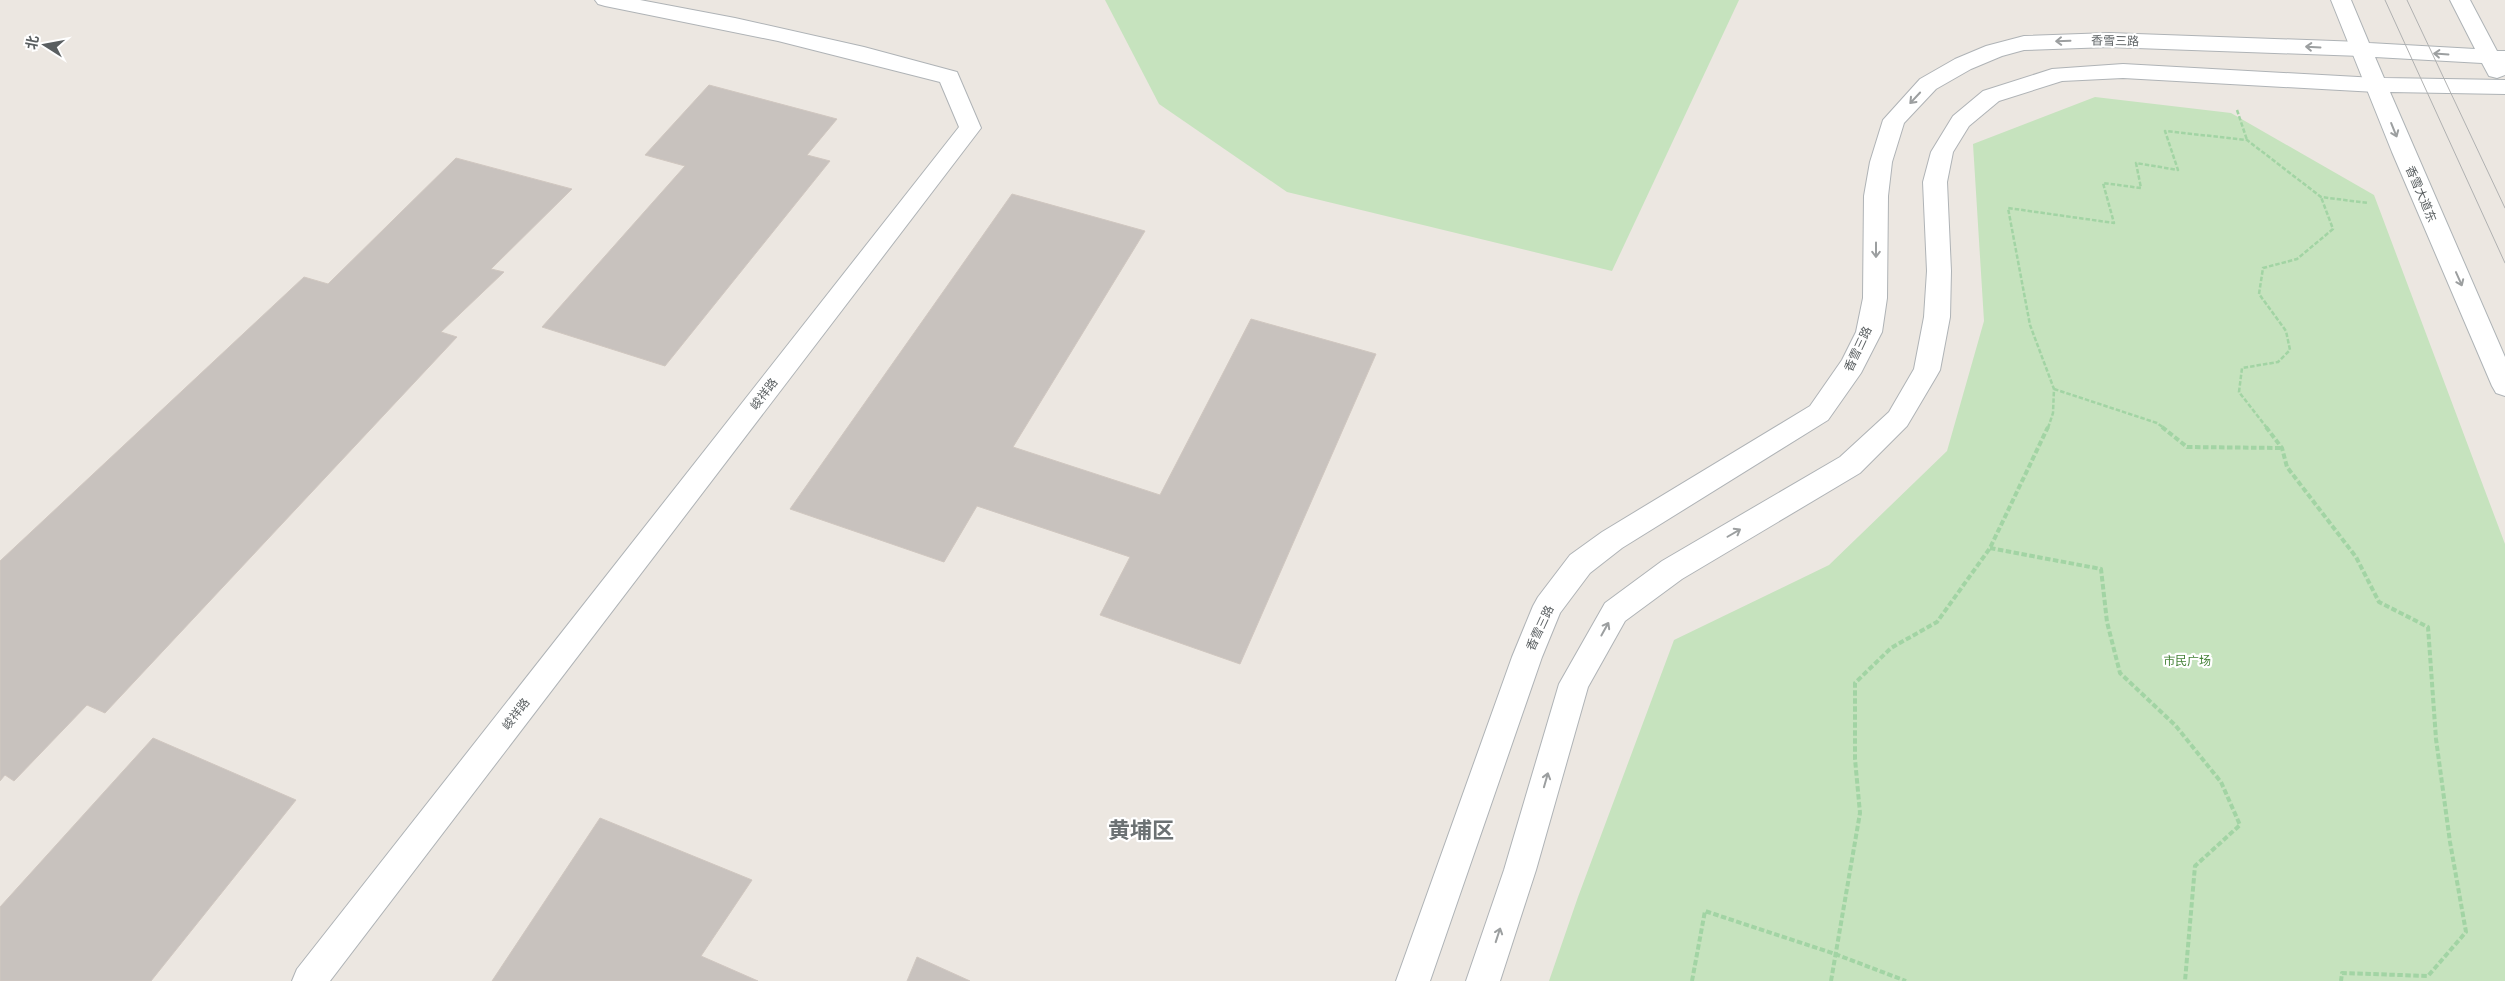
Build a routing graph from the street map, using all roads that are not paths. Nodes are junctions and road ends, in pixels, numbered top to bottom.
1 (605, 0) edge
2 (2341, 0) edge
3 (2460, 0) edge
4 (2361, 49) junction
5 (2498, 58) edge
6 (2376, 85) junction
7 (2505, 86) edge
8 (2505, 386) edge
9 (309, 981) edge
10 (1413, 981) edge
11 (1483, 981) edge

1 - 9 street, 峻祥路
2 - 4 street, 香雪大道东
3 - 5 street
5 -> 4 street, 香雪三路
4 - 6 street, 香雪大道东
4 -> 10 street, 香雪三路
5 - 7 street
6 - 7 street
6 -> 8 street, 香雪大道东
11 -> 6 street

